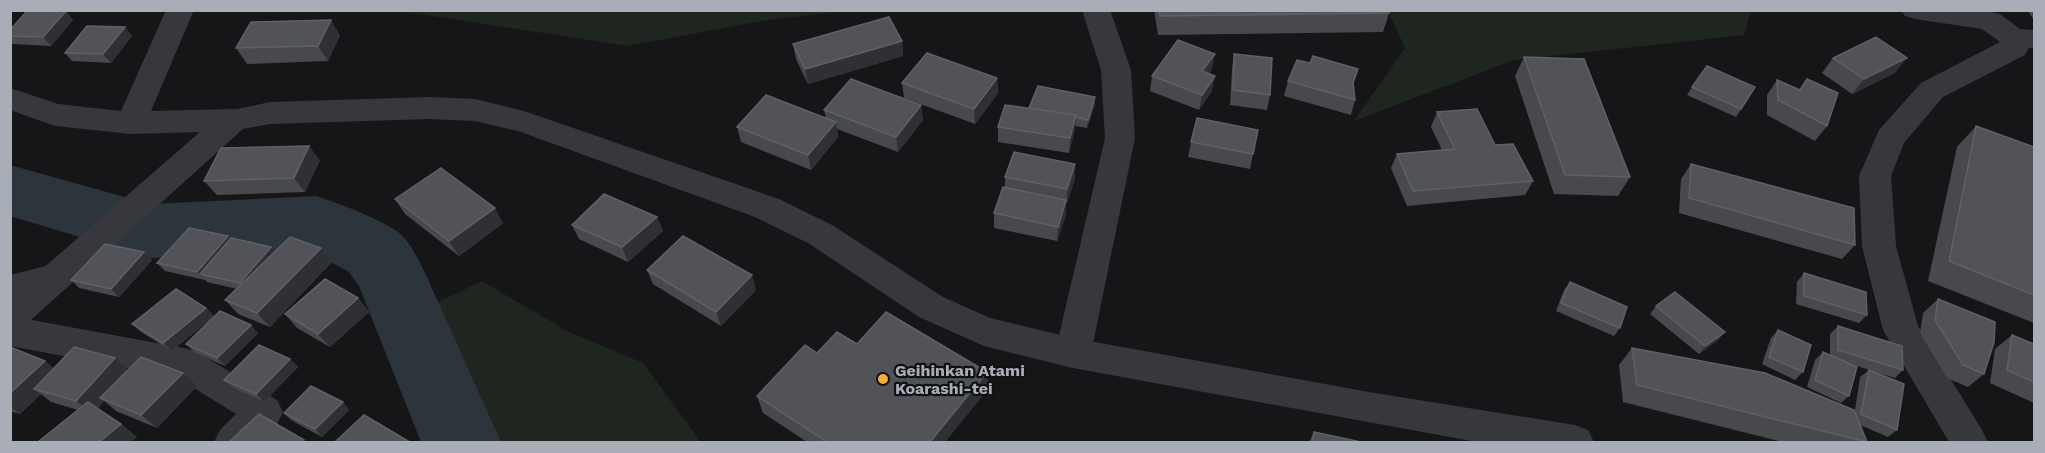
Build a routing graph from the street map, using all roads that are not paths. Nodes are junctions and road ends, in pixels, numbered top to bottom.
1 (180, 10) edge
2 (1096, 10) edge
3 (1916, 10) edge
4 (2024, 38) edge
5 (10, 98) edge
6 (234, 120) junction
7 (131, 123) junction
8 (54, 278) junction
9 (10, 289) edge
10 (10, 318) edge
11 (10, 331) edge
12 (1073, 352) junction
13 (233, 442) edge
14 (1575, 442) edge
15 (1969, 442) edge

1 - 7 street
2 - 12 street
3 - 4 street
4 - 15 street
5 - 7 street
6 - 7 street
6 - 8 street
6 - 12 street
8 - 9 street
8 - 10 street
11 - 13 street
12 - 14 street

